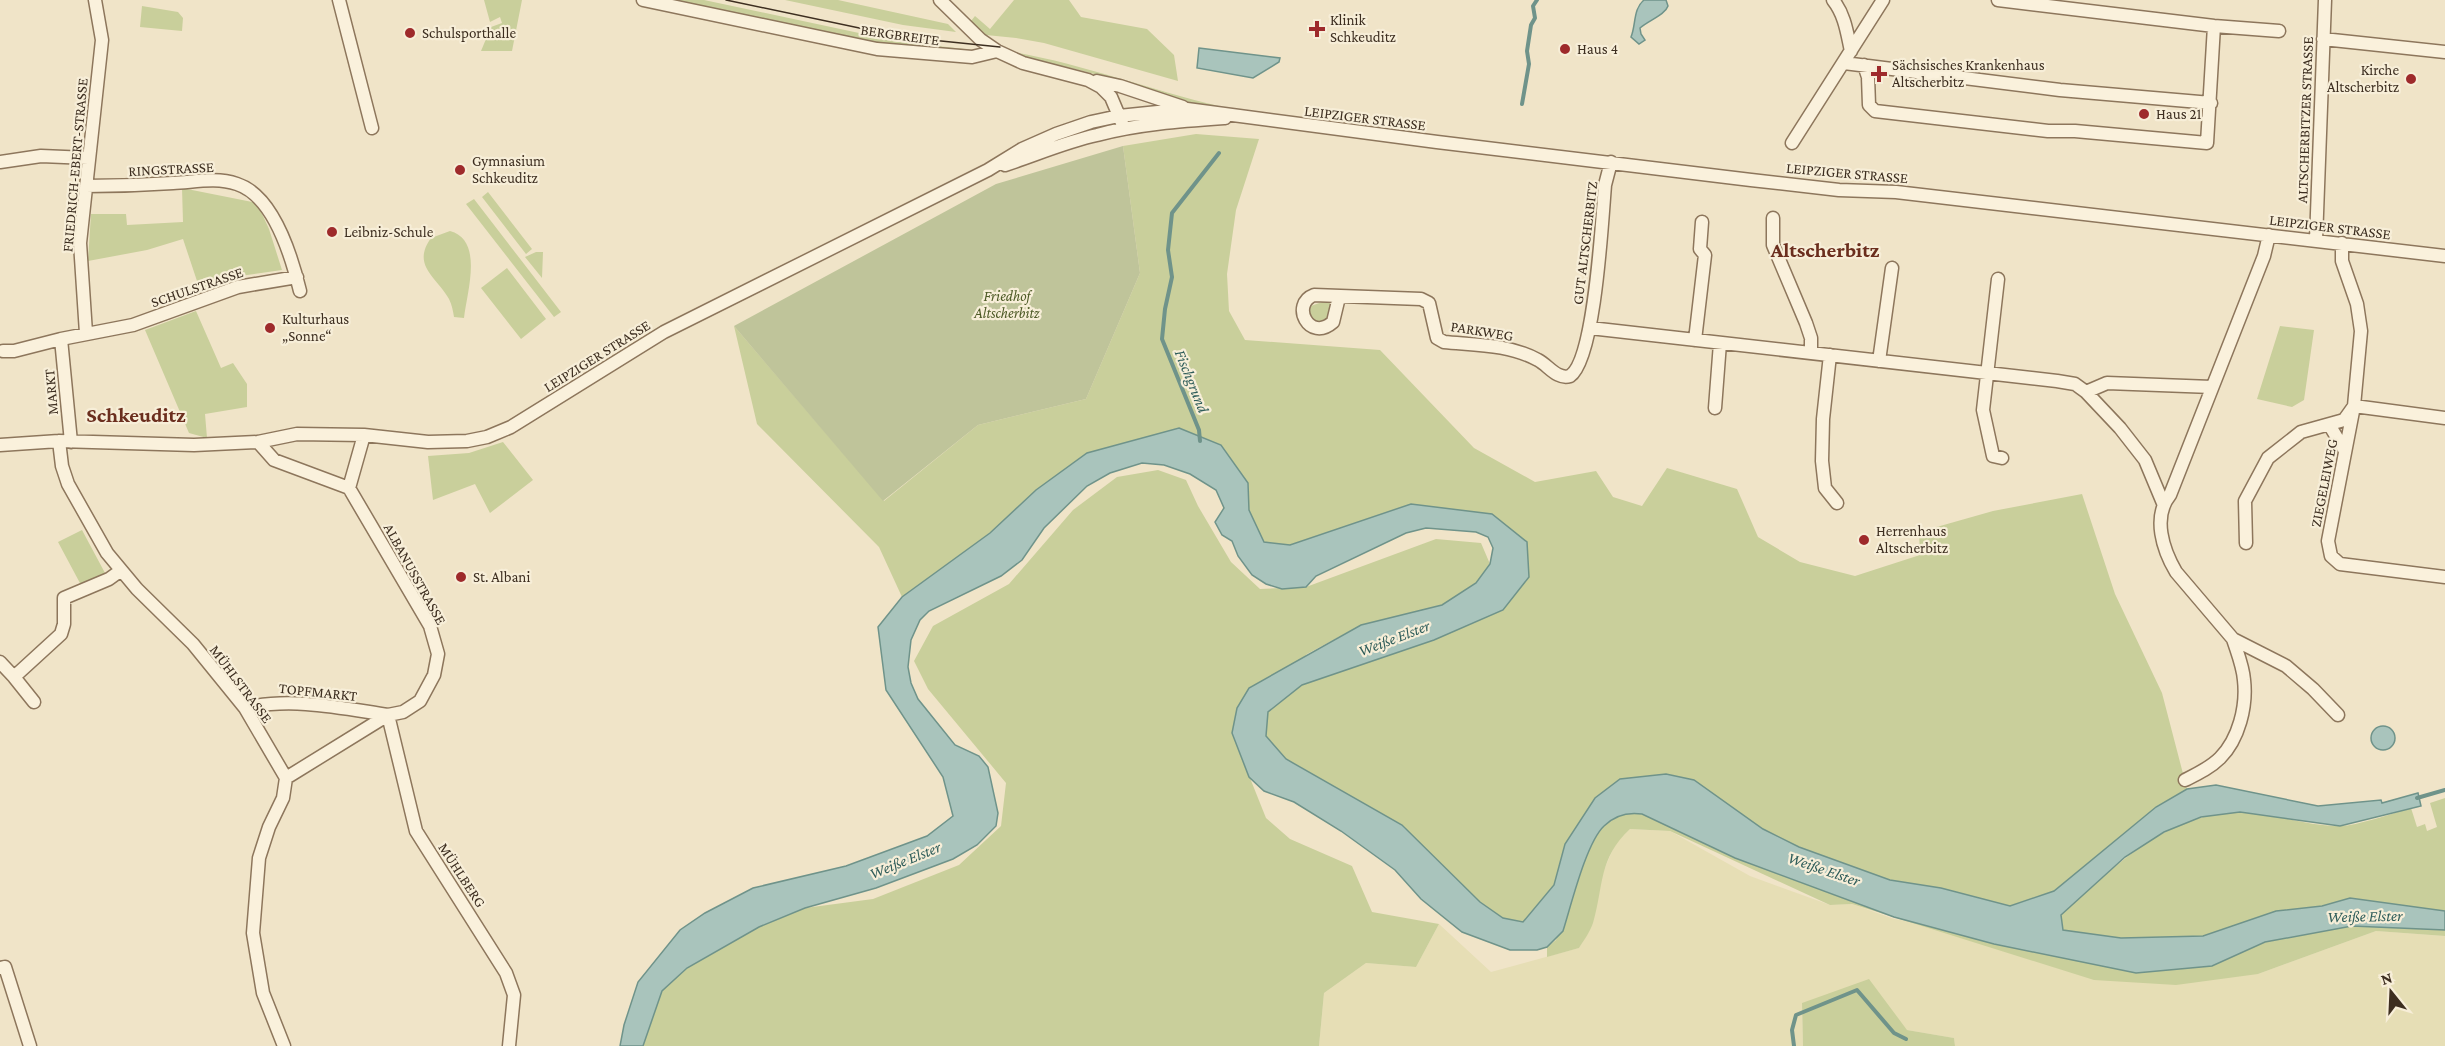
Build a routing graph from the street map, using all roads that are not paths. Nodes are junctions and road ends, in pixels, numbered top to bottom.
1 (95, 0) edge
2 (339, 0) edge
3 (643, 0) edge
4 (940, 0) edge
5 (1833, 0) edge
6 (1883, 0) edge
7 (1998, 0) edge
8 (2325, 0) edge
9 (2018, 1) edge
10 (2214, 26) junction
11 (2279, 31) dead end
12 (2323, 39) junction
13 (997, 51) junction
14 (1851, 51) junction
15 (2445, 51) edge
16 (1844, 63) junction
17 (1864, 65) junction
18 (1088, 80) junction
19 (1133, 91) junction
20 (2211, 103) junction
21 (1187, 109) junction
22 (1119, 116) junction
23 (1247, 117) junction
24 (1144, 119) junction
25 (372, 128) dead end
26 (1124, 129) junction
27 (1792, 143) dead end
28 (88, 158) junction
29 (0, 162) edge
30 (1611, 162) junction
31 (988, 170) junction
32 (86, 186) junction
33 (1773, 218) dead end
34 (1702, 222) dead end
35 (2269, 235) junction
36 (2316, 240) junction
37 (2342, 243) junction
38 (2445, 256) edge
39 (1892, 268) dead end
40 (297, 276) junction
41 (1998, 279) dead end
42 (300, 291) dead end
43 (1339, 297) dead end
44 (1590, 328) junction
45 (86, 333) junction
46 (61, 339) junction
47 (1695, 340) junction
48 (1720, 343) junction
49 (3, 351) dead end
50 (1811, 353) junction
51 (1830, 355) junction
52 (1879, 361) junction
53 (1988, 373) junction
54 (1570, 376) joint
55 (2212, 387) junction
56 (2086, 392) junction
57 (2354, 406) junction
58 (1714, 408) dead end
59 (2445, 418) edge
60 (2330, 426) junction
61 (364, 435) junction
62 (65, 442) junction
63 (258, 442) junction
64 (0, 445) edge
65 (2345, 451) junction
66 (2002, 458) dead end
67 (350, 488) junction
68 (1837, 503) dead end
69 (2163, 503) junction
70 (2246, 543) dead end
71 (120, 571) junction
72 (2445, 577) edge
73 (2233, 639) junction
74 (0, 662) edge
75 (14, 677) junction
76 (34, 702) dead end
77 (245, 708) junction
78 (2338, 715) dead end
79 (388, 716) junction
80 (286, 778) junction
81 (2184, 780) dead end
82 (0, 968) edge
83 (30, 1046) edge
84 (284, 1046) edge
85 (509, 1046) edge

1 - 28 street, FRIEDRICH-EBERT-STRASSE
2 - 25 street
3 - 13 street, BERGBREITE
4 - 13 street
5 - 14 street
6 - 14 street
7 - 9 street
8 - 12 street, ALTSCHERBITZER STRASSE
9 - 10 street
10 - 11 street
10 - 20 street
12 - 15 street
12 - 36 street, ALTSCHERBITZER STRASSE
13 - 18 street
14 - 16 street
16 - 17 street
16 - 27 street
17 - 20 street
17 - 20 street
18 - 19 street, LEIPZIGER STRASSE
18 - 22 street
19 - 21 street, LEIPZIGER STRASSE
19 - 24 street
21 - 23 street, LEIPZIGER STRASSE
21 - 24 street, LEIPZIGER STRASSE
22 - 24 street, LEIPZIGER STRASSE
22 - 26 street
22 - 31 street, LEIPZIGER STRASSE
23 - 24 street, LEIPZIGER STRASSE
23 - 30 street, LEIPZIGER STRASSE
24 - 26 street, LEIPZIGER STRASSE
26 - 31 street, LEIPZIGER STRASSE
28 - 29 street
28 - 32 street, FRIEDRICH-EBERT-STRASSE
30 - 35 street, LEIPZIGER STRASSE
30 - 44 street, GUT ALTSCHERBITZ
31 - 61 street, LEIPZIGER STRASSE
32 - 40 street, RINGSTRASSE
32 - 45 street, FRIEDRICH-EBERT-STRASSE
33 - 50 street
34 - 47 street
35 - 36 street, LEIPZIGER STRASSE
35 - 55 street
36 - 37 street, LEIPZIGER STRASSE
37 - 38 street, LEIPZIGER STRASSE
37 - 57 street, ZIEGELEIWEG
39 - 52 street
40 - 42 street, RINGSTRASSE
40 - 45 street, SCHULSTRASSE
41 - 53 street
43 - 54 street, PARKWEG
44 - 47 street
44 - 54 street, GUT ALTSCHERBITZ
45 - 46 street
46 - 49 street
46 - 62 street, MARKT
47 - 48 street
48 - 50 street
48 - 58 street
50 - 51 street
51 - 52 street
51 - 68 street
52 - 53 street
53 - 56 street
53 - 66 street
55 - 56 street
55 - 69 street
56 - 69 street
57 - 59 street
57 - 60 street, ZIEGELEIWEG
57 - 65 street, ZIEGELEIWEG
60 - 65 street
60 - 70 street, ZIEGELEIWEG
61 - 63 street, LEIPZIGER STRASSE
61 - 67 street
62 - 63 street, LEIPZIGER STRASSE
62 - 64 street
62 - 71 street, MÜHLSTRASSE
63 - 67 street
65 - 72 street, ZIEGELEIWEG
67 - 79 street, ALBANUSSTRASSE
69 - 73 street
71 - 75 street
71 - 77 street, MÜHLSTRASSE
73 - 78 street
73 - 81 street
74 - 75 street
75 - 76 street
77 - 79 street, TOPFMARKT
77 - 80 street, MÜHLSTRASSE
79 - 80 street, ALBANUSSTRASSE
79 - 85 street, MÜHLBERG
80 - 84 street
82 - 83 street

